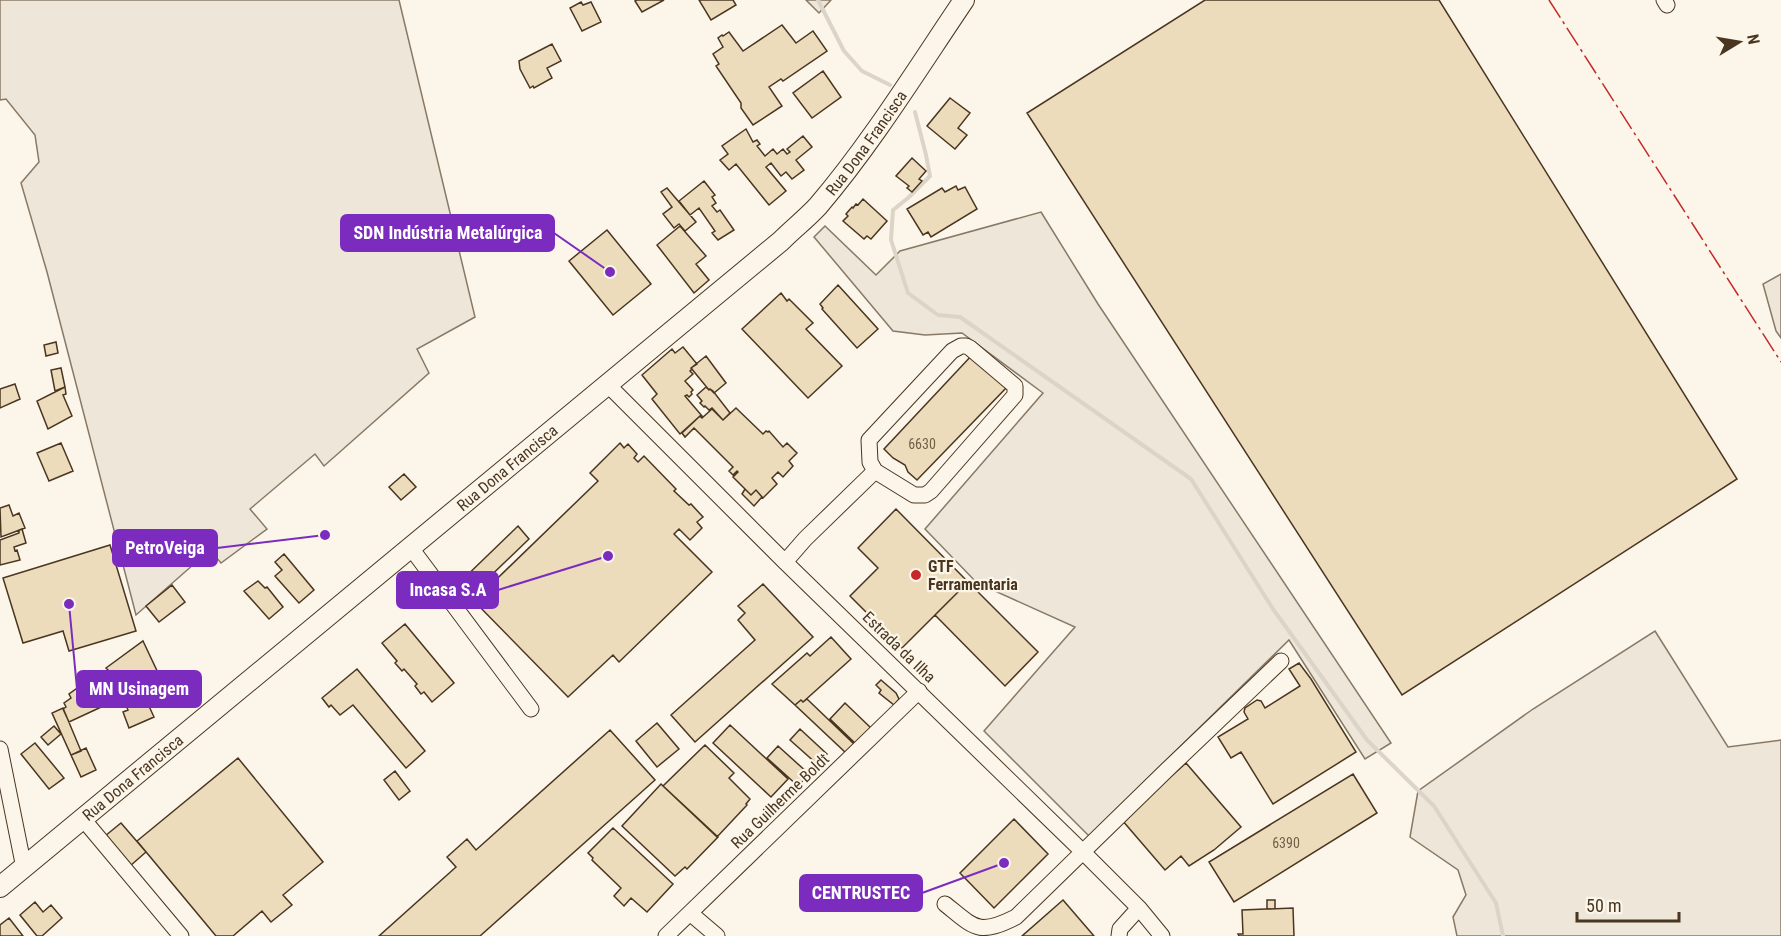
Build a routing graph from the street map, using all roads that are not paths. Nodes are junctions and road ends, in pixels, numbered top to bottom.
1 (964, 0) edge
2 (608, 386) junction
3 (875, 471) junction
4 (411, 548) junction
5 (785, 562) junction
6 (1281, 661) dead end
7 (919, 692) junction
8 (531, 709) dead end
9 (0, 749) edge
10 (83, 819) junction
11 (1083, 852) junction
12 (24, 868) junction
13 (0, 887) edge
14 (945, 904) dead end
15 (1139, 908) junction
16 (690, 912) junction
17 (181, 936) edge
18 (666, 936) edge
19 (717, 936) edge
20 (1119, 936) edge
21 (1162, 936) edge

1 - 2 main road, Rua Dona Francisca
2 - 4 main road, Rua Dona Francisca
2 - 5 street, Estrada da Ilha
3 - 3 street
3 - 5 street
4 - 8 street
4 - 10 main road, Rua Dona Francisca
5 - 7 street, Estrada da Ilha
6 - 11 street
7 - 11 street, Estrada da Ilha
7 - 16 street, Rua Guilherme Boldt
9 - 12 street
10 - 12 main road, Rua Dona Francisca
10 - 17 street
11 - 14 street
11 - 15 street, Estrada da Ilha
12 - 13 main road, Rua Dona Francisca
15 - 20 street
15 - 21 street, Estrada da Ilha
16 - 18 street, Rua Guilherme Boldt
16 - 19 street

